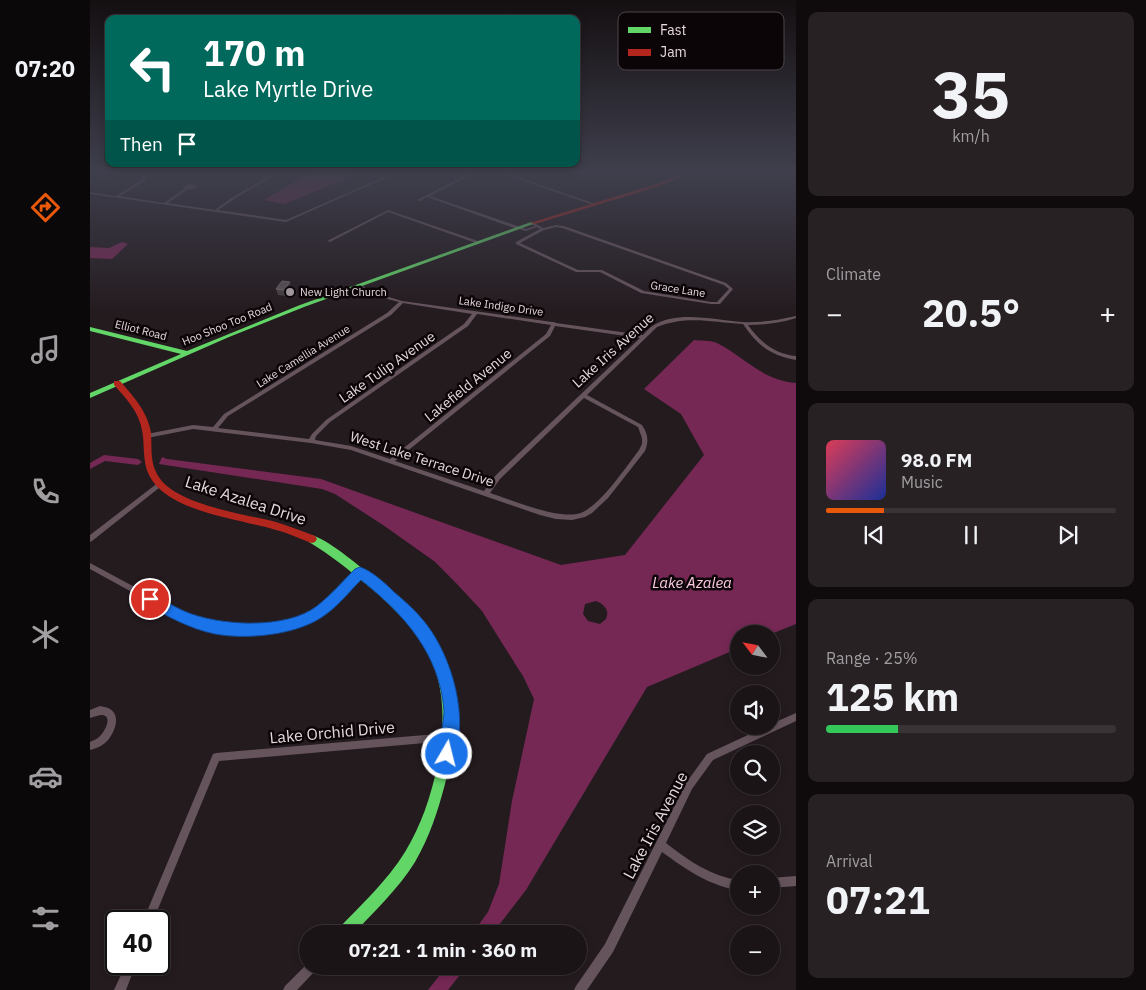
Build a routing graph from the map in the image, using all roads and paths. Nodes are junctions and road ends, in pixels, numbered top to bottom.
1 (275, 219) edge
2 (292, 219) edge
3 (372, 219) edge
4 (410, 219) edge
5 (496, 219) edge
6 (551, 219) edge
7 (535, 225) junction
8 (519, 227) junction
9 (543, 230) junction
10 (330, 241) dead end
11 (474, 243) junction
12 (359, 285) junction
13 (402, 302) junction
14 (476, 312) junction
15 (796, 316) edge
16 (554, 323) junction
17 (745, 324) junction
18 (90, 328) edge
19 (644, 337) junction
20 (186, 353) junction
21 (796, 358) edge
22 (117, 383) junction
23 (583, 395) junction
24 (90, 396) edge
25 (215, 428) junction
26 (147, 436) junction
27 (311, 440) junction
28 (392, 460) junction
29 (161, 484) junction
30 (486, 493) junction
31 (90, 539) edge
32 (90, 566) edge
33 (360, 573) junction
34 (90, 714) edge
35 (796, 717) edge
36 (450, 737) junction
37 (90, 746) edge
38 (660, 844) junction
39 (796, 881) edge
40 (780, 882) edge
41 (730, 884) edge
42 (153, 910) edge
43 (352, 925) edge
44 (126, 975) edge
45 (303, 975) edge
46 (120, 990) edge
47 (289, 990) edge
48 (580, 990) edge

1 - 2 street
3 - 10 street
4 - 11 street
5 - 8 street
6 - 7 street, Hoo Shoo Too Road
7 - 8 street, Hoo Shoo Too Road
7 - 9 street
8 - 11 street, Hoo Shoo Too Road
9 - 9 street, Grace Lane
11 - 12 street, Hoo Shoo Too Road
12 - 13 street, Lake Indigo Drive
12 - 20 street, Hoo Shoo Too Road
13 - 14 street, Lake Indigo Drive
13 - 25 street, Lake Camellia Avenue
14 - 16 street, Lake Indigo Drive
14 - 27 street, Lake Tulip Avenue
15 - 17 street, Lake Iris Avenue
16 - 19 street, Lake Indigo Drive
16 - 28 street, Lakefield Avenue
17 - 19 street, Lake Iris Avenue
17 - 21 street
18 - 20 street, Elliot Road
19 - 23 street, Lake Iris Avenue
20 - 22 street, Hoo Shoo Too Road
22 - 24 street, Hoo Shoo Too Road
22 - 26 street
23 - 30 street, Lake Iris Avenue
23 - 30 street, West Lake Terrace Drive
25 - 26 street, West Lake Terrace Drive
25 - 27 street, West Lake Terrace Drive
26 - 29 street
27 - 28 street, West Lake Terrace Drive
28 - 30 street, West Lake Terrace Drive
29 - 31 street
29 - 33 street, Lake Azalea Drive
32 - 33 street
33 - 36 street, Lake Azalea Drive
34 - 37 street
35 - 38 street, Lake Iris Avenue
36 - 42 street, Lake Orchid Drive
36 - 43 street, Lake Azalea Drive
38 - 41 street
38 - 48 street, Lake Iris Avenue
39 - 40 street
44 - 46 street
45 - 47 street

